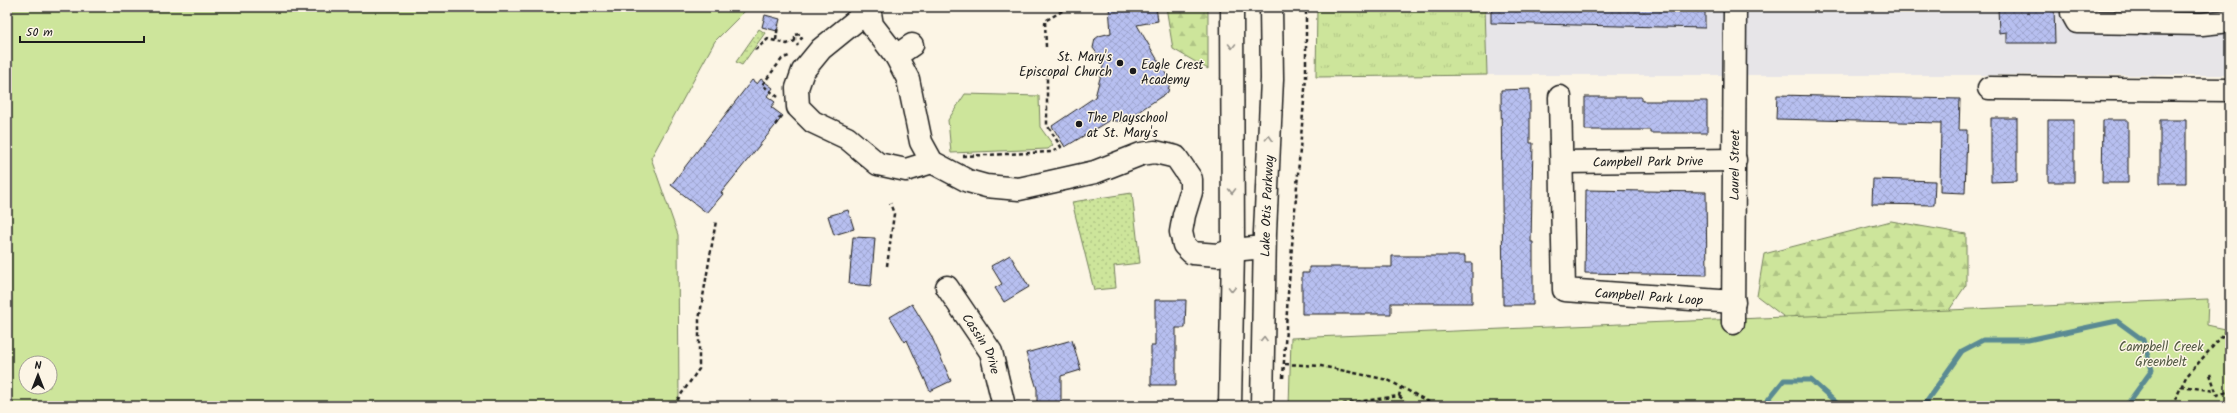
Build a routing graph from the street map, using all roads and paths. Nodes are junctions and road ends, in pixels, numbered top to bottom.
1 (863, 7) edge
2 (869, 7) edge
3 (1069, 7) edge
4 (1232, 7) edge
5 (1306, 7) edge
6 (1735, 7) edge
7 (2072, 7) edge
8 (1273, 10) edge
9 (2137, 15) edge
10 (2202, 15) edge
11 (2230, 21) edge
12 (778, 25) dead end
13 (776, 40) junction
14 (1046, 46) dead end
15 (755, 50) dead end
16 (1048, 70) dead end
17 (1989, 88) dead end
18 (2230, 90) edge
19 (1560, 97) dead end
20 (779, 98) dead end
21 (784, 112) dead end
22 (775, 125) dead end
23 (962, 156) dead end
24 (1735, 160) junction
25 (932, 162) junction
26 (1562, 162) junction
27 (890, 203) dead end
28 (716, 221) dead end
29 (1264, 247) junction
30 (1233, 250) junction
31 (887, 266) dead end
32 (947, 287) dead end
33 (1734, 312) joint
34 (2230, 327) edge
35 (1285, 364) junction
36 (2210, 374) dead end
37 (1282, 385) dead end
38 (2181, 386) junction
39 (1401, 387) junction
40 (2215, 391) junction
41 (2230, 391) edge
42 (1399, 396) junction
43 (674, 406) edge
44 (1004, 406) edge
45 (1230, 406) edge
46 (1262, 406) edge
47 (1329, 406) edge
48 (1406, 406) edge
49 (1432, 406) edge
50 (2172, 406) edge

1 - 25 street
2 - 25 street
3 - 14 path
4 -> 30 street
5 - 35 path
6 - 24 street, Laurel Street
7 - 9 street
29 -> 8 street, Lake Otis Parkway
9 - 10 street
10 - 11 street
12 - 13 path
13 - 15 path
13 - 20 path
16 - 23 path
17 - 18 street
19 - 26 street
21 - 22 path
24 - 26 street, Campbell Park Drive
24 - 33 street, Laurel Street
25 - 30 street
26 - 33 street, Campbell Park Loop
27 - 31 path
28 - 43 path
29 - 30 street
46 -> 29 street, Lake Otis Parkway
30 -> 45 street
32 - 44 street, Cassin Drive
34 - 38 path
35 - 37 path
35 - 39 path
36 - 40 path
38 - 40 path
38 - 50 path
39 - 42 path
39 - 49 path
40 - 41 path
42 - 47 path
42 - 48 path

